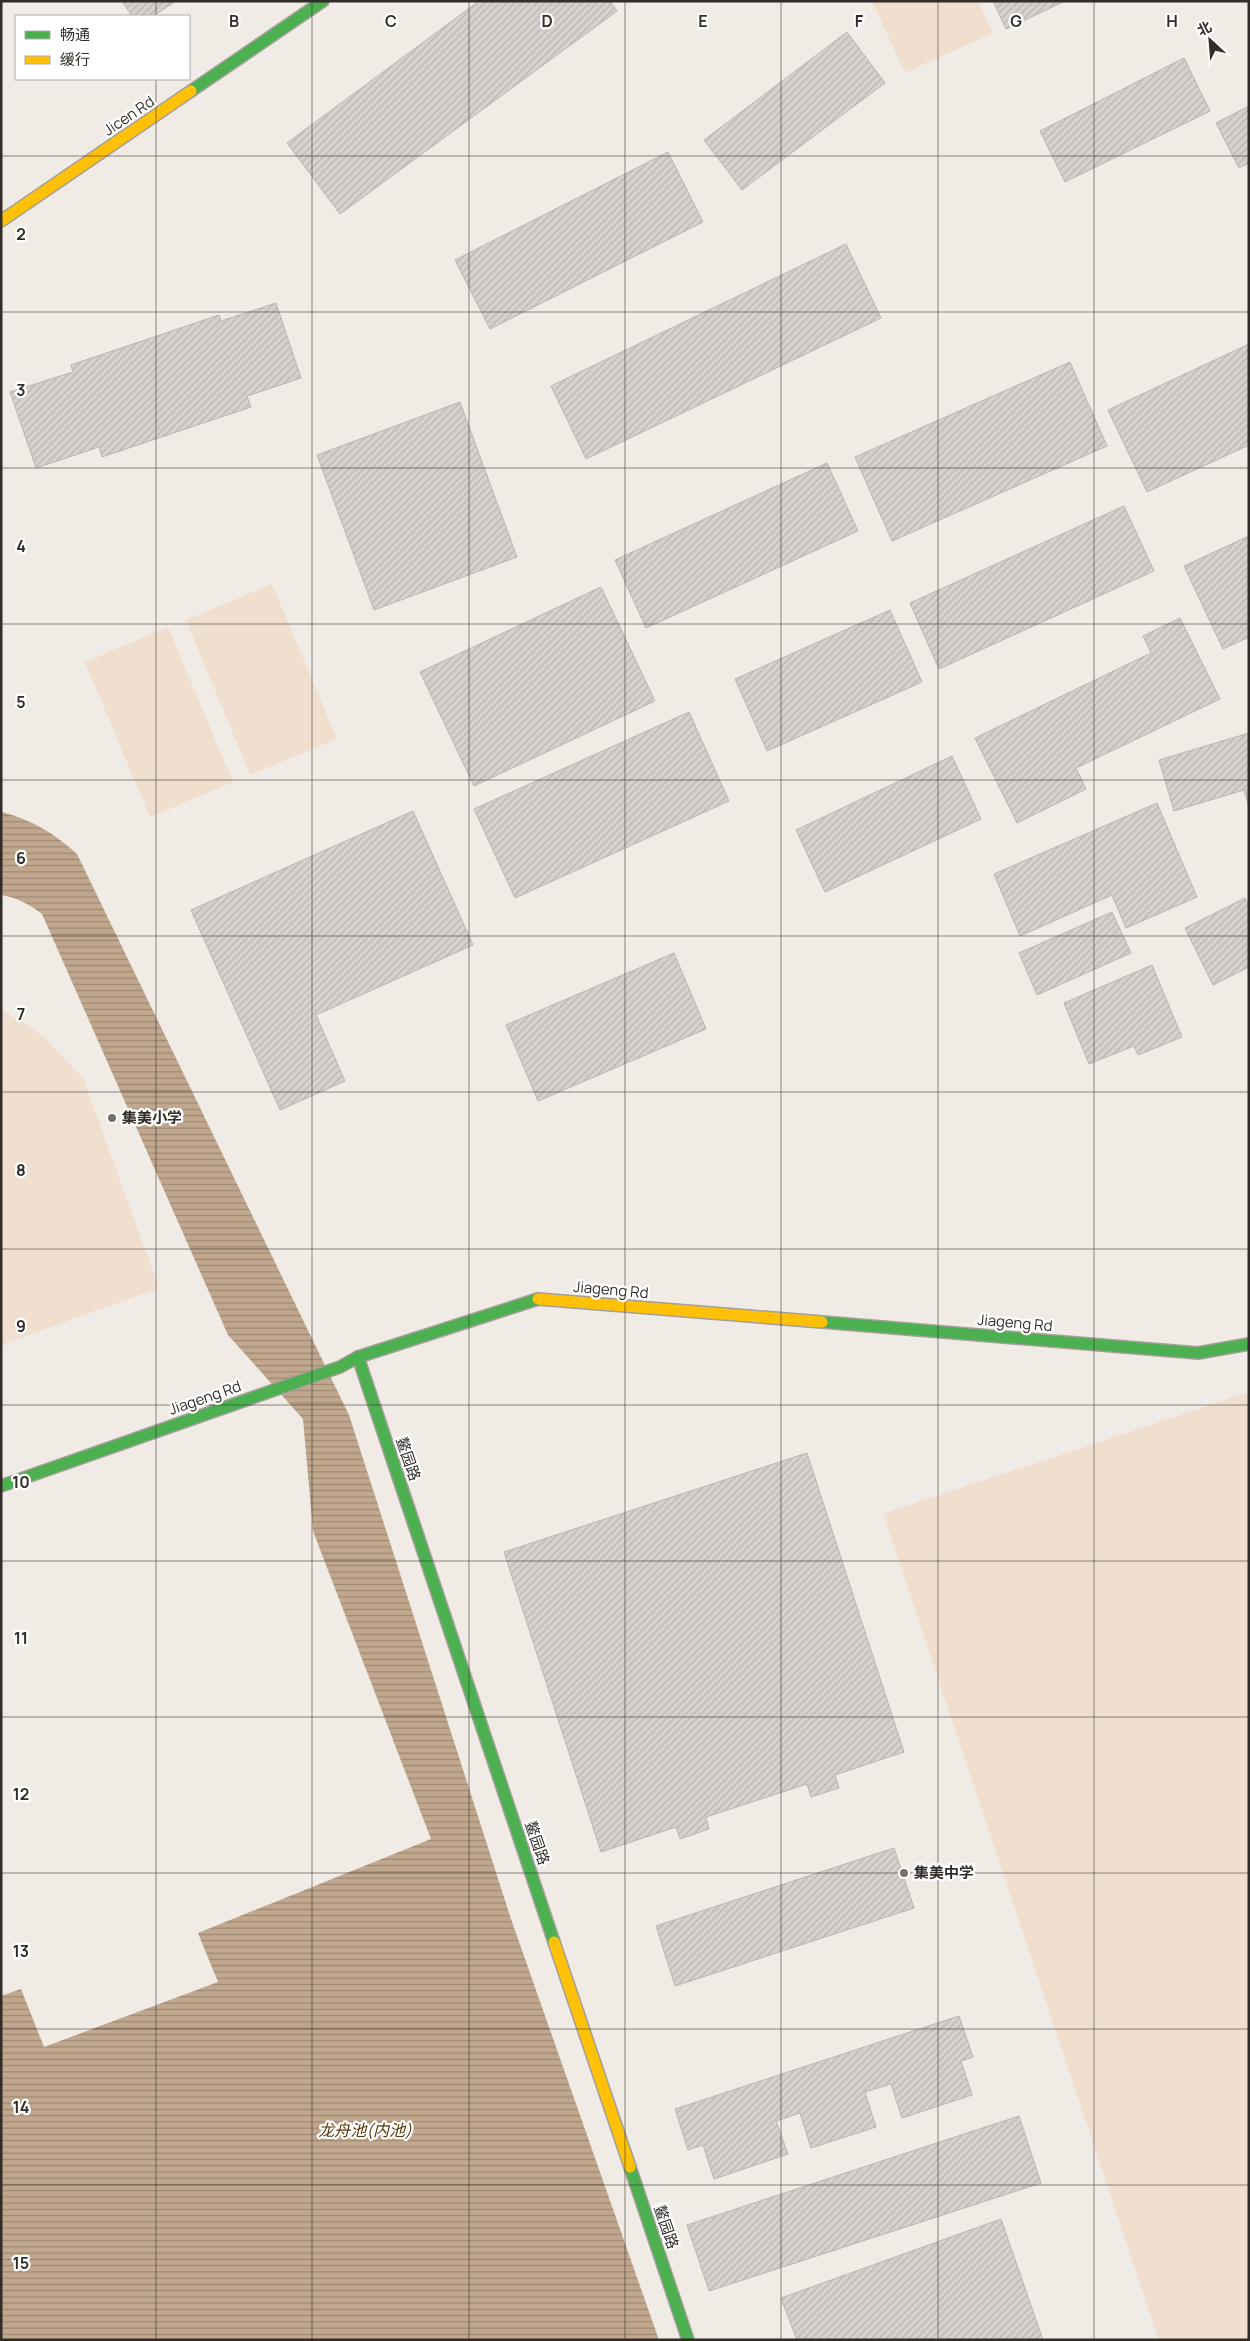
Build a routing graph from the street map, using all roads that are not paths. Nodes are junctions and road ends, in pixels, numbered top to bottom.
1 (323, 1) edge
2 (1, 221) edge
3 (1249, 1344) edge
4 (358, 1356) junction
5 (1, 1486) edge
6 (688, 2340) edge

1 - 2 street, Jicen Rd
3 - 4 street, Jiageng Rd
4 - 5 street, Jiageng Rd
4 - 6 street, 鳌园路

